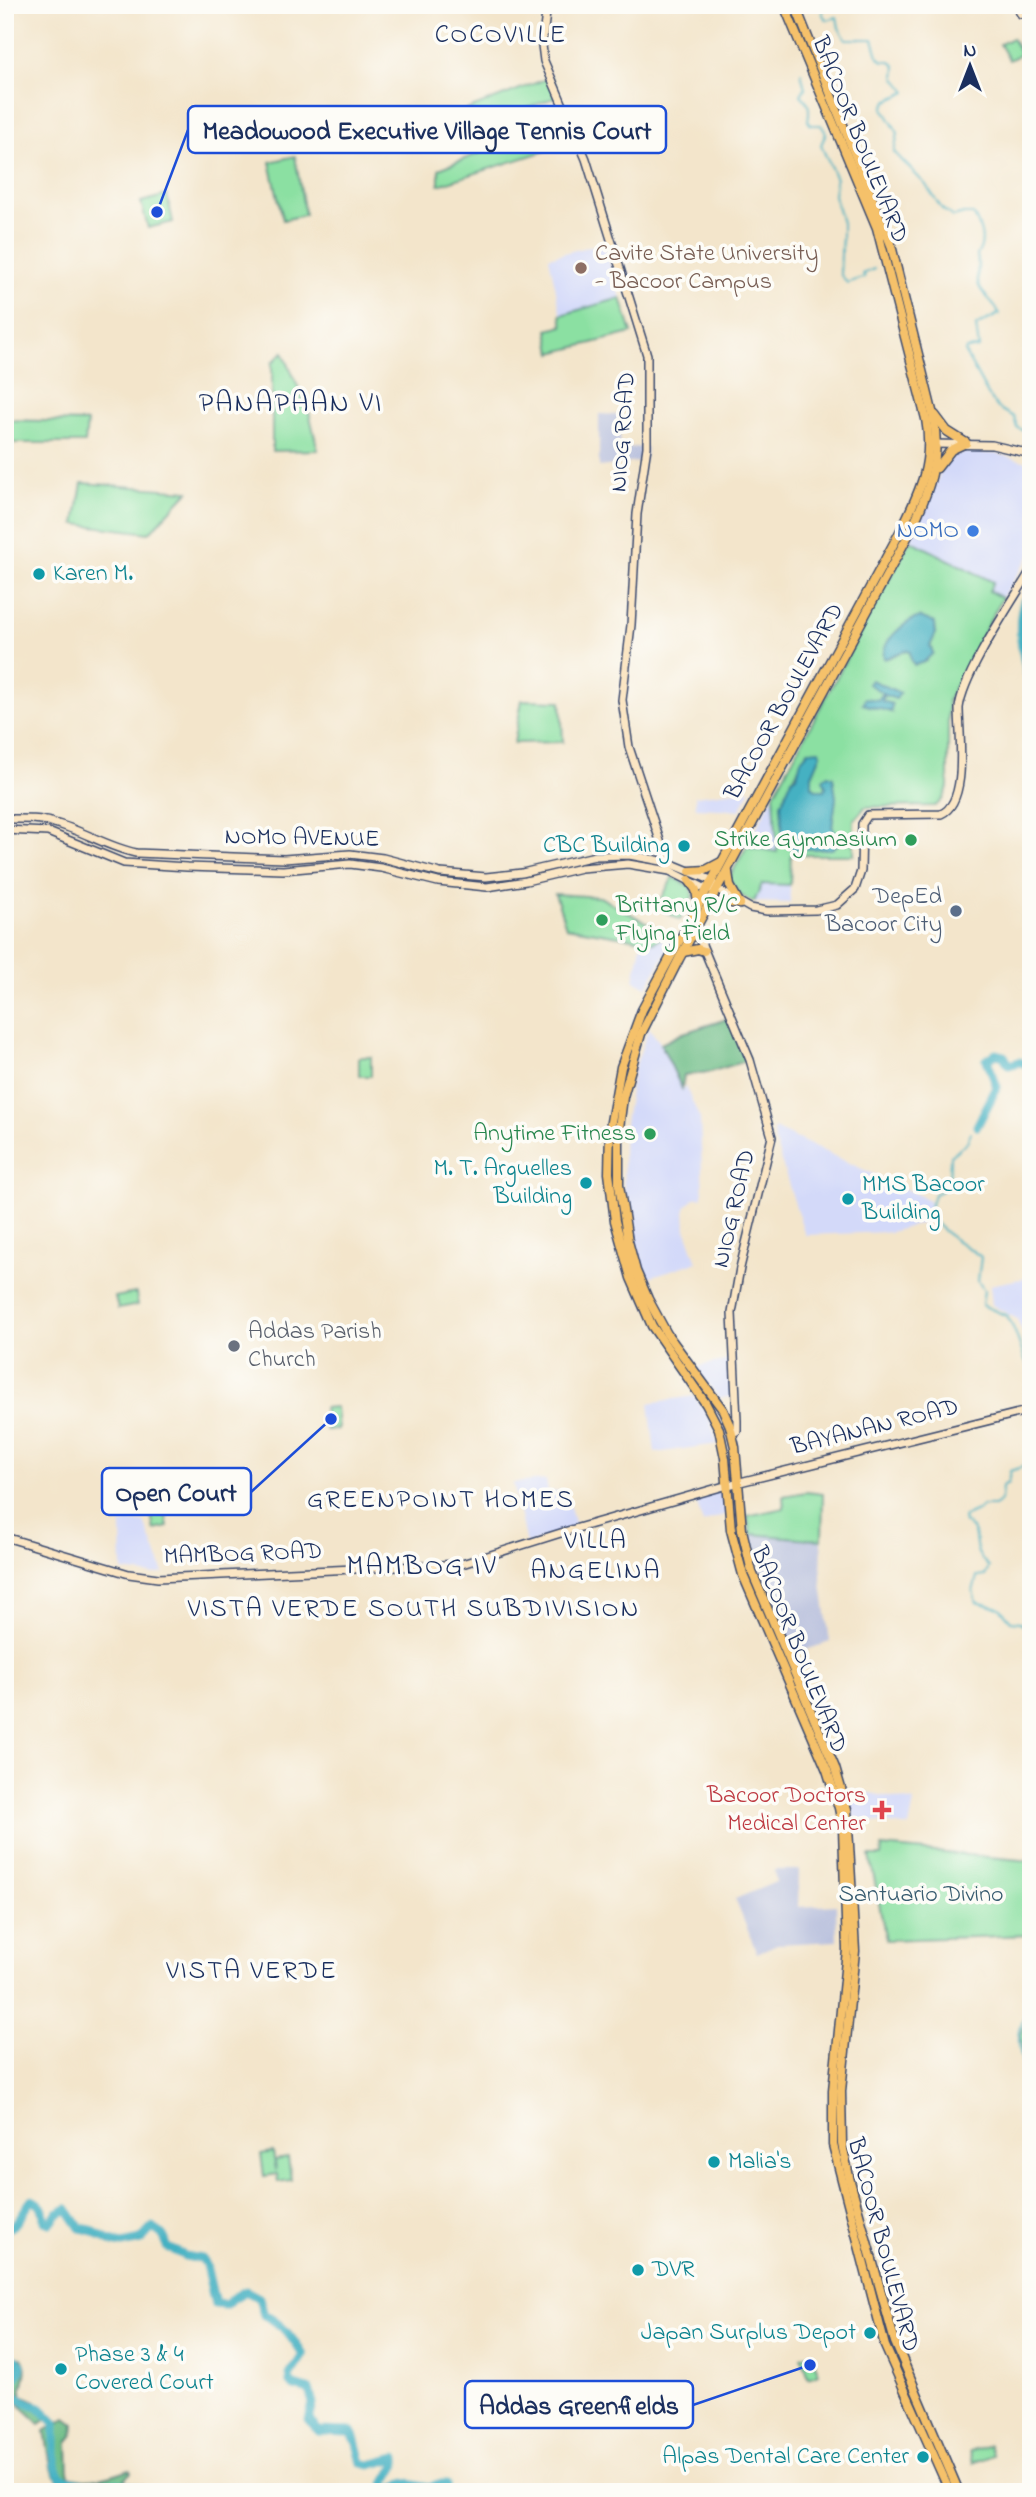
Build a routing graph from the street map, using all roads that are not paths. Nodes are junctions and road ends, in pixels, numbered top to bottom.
1 (547, 5) edge
2 (1015, 5) edge
3 (1031, 7) edge
4 (793, 8) edge
5 (931, 408) junction
6 (966, 443) junction
7 (933, 444) junction
8 (1031, 454) edge
9 (933, 476) junction
10 (1031, 570) edge
11 (5, 819) edge
12 (5, 830) edge
13 (351, 854) junction
14 (667, 862) junction
15 (720, 862) junction
16 (350, 864) junction
17 (728, 870) junction
18 (670, 871) junction
19 (690, 876) junction
20 (711, 880) junction
21 (706, 889) junction
22 (717, 889) junction
23 (698, 903) junction
24 (740, 904) junction
25 (704, 914) junction
26 (689, 930) junction
27 (704, 951) junction
28 (683, 952) junction
29 (624, 1074) junction
30 (694, 1371) junction
31 (686, 1377) junction
32 (1031, 1410) edge
33 (732, 1433) junction
34 (738, 1483) junction
35 (728, 1485) junction
36 (5, 1537) edge
37 (950, 2492) edge
38 (959, 2492) edge

1 - 14 main road, NIOG ROAD
2 - 3 main road
4 - 5 main road, BACOOR BOULEVARD
4 - 7 main road, BACOOR BOULEVARD
5 - 6 main road
5 - 7 main road, BACOOR BOULEVARD
6 - 7 main road
6 - 8 main road
6 - 9 main road
7 - 9 main road, BACOOR BOULEVARD
7 - 15 main road, BACOOR BOULEVARD
9 - 17 main road, BACOOR BOULEVARD
10 - 24 main road
11 - 13 main road, NOMO AVENUE
12 - 16 main road, NOMO AVENUE
13 - 14 main road, NOMO AVENUE
13 - 16 main road
14 - 18 main road, NIOG ROAD
14 - 19 main road, NOMO AVENUE
15 - 19 main road
15 - 20 main road, BACOOR BOULEVARD
16 - 18 main road, NOMO AVENUE
17 - 22 main road, BACOOR BOULEVARD
17 - 24 main road
18 - 19 main road, NOMO AVENUE
19 - 20 main road, NOMO AVENUE
19 - 21 main road, NOMO AVENUE
19 - 23 main road
20 - 21 main road, BACOOR BOULEVARD
20 - 22 main road
21 - 22 main road, NOMO AVENUE
21 - 23 main road, BACOOR BOULEVARD
22 - 24 main road
22 - 25 main road, BACOOR BOULEVARD
23 - 26 main road, BACOOR BOULEVARD
24 - 25 main road
25 - 26 main road, BACOOR BOULEVARD
26 - 27 main road, NIOG ROAD
26 - 28 main road, BACOOR BOULEVARD
26 - 29 main road, BACOOR BOULEVARD
27 - 28 main road
27 - 33 main road, NIOG ROAD
28 - 29 main road, BACOOR BOULEVARD
29 - 30 main road, BACOOR BOULEVARD
29 - 31 main road, BACOOR BOULEVARD
30 - 31 main road
30 - 33 main road, BACOOR BOULEVARD
31 - 35 main road, BACOOR BOULEVARD
32 - 34 main road, BAYANAN ROAD
33 - 34 main road, BACOOR BOULEVARD
34 - 35 main road, BAYANAN ROAD
34 - 38 main road, BACOOR BOULEVARD
35 - 36 main road, MAMBOG ROAD
35 - 37 main road, BACOOR BOULEVARD

